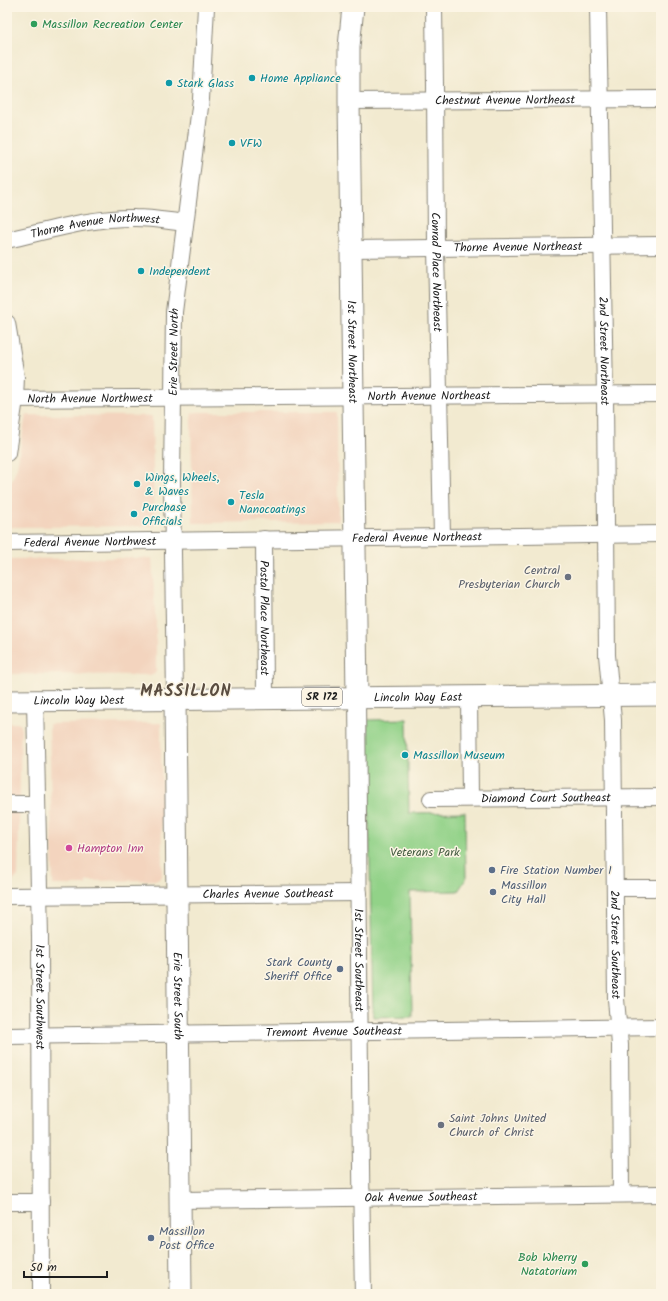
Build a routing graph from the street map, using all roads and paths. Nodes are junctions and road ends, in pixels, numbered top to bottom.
1 (206, 7) edge
2 (353, 7) edge
3 (434, 7) edge
4 (598, 7) edge
5 (661, 99) edge
6 (600, 100) junction
7 (349, 101) junction
8 (435, 101) junction
9 (185, 223) junction
10 (7, 240) edge
11 (601, 245) junction
12 (661, 245) edge
13 (436, 248) junction
14 (351, 249) junction
15 (7, 323) edge
16 (661, 394) edge
17 (604, 395) junction
18 (352, 397) junction
19 (439, 397) junction
20 (173, 398) junction
21 (11, 399) edge
22 (7, 453) edge
23 (661, 534) edge
24 (605, 535) junction
25 (442, 536) junction
26 (354, 538) junction
27 (264, 539) junction
28 (172, 540) junction
29 (7, 543) edge
30 (611, 695) junction
31 (661, 695) edge
32 (469, 696) junction
33 (356, 697) junction
34 (265, 698) junction
35 (175, 699) junction
36 (35, 700) junction
37 (7, 701) edge
38 (614, 797) junction
39 (661, 797) edge
40 (470, 798) junction
41 (431, 799) dead end
42 (7, 804) edge
43 (37, 804) junction
44 (616, 888) junction
45 (661, 888) edge
46 (359, 893) junction
47 (177, 895) junction
48 (7, 896) edge
49 (39, 896) junction
50 (618, 1027) junction
51 (661, 1027) edge
52 (360, 1031) junction
53 (179, 1033) junction
54 (7, 1036) edge
55 (40, 1036) junction
56 (622, 1194) junction
57 (661, 1194) edge
58 (361, 1197) junction
59 (180, 1200) junction
60 (7, 1202) edge
61 (41, 1202) junction
62 (41, 1294) edge
63 (181, 1294) edge
64 (363, 1294) edge

1 - 9 street, Erie Street North
2 - 7 main road, 1st Street Northeast
3 - 8 street, Conrad Place Northeast
4 - 6 street, 2nd Street Northeast
5 - 6 street, Chestnut Avenue Northeast
6 - 8 street, Chestnut Avenue Northeast
6 - 11 street, 2nd Street Northeast
7 - 8 street, Chestnut Avenue Northeast
7 - 14 main road, 1st Street Northeast
8 - 13 street, Conrad Place Northeast
9 - 10 street, Thorne Avenue Northwest
9 - 20 street, Erie Street North
11 - 12 street, Thorne Avenue Northeast
11 - 13 street, Thorne Avenue Northeast
11 - 17 street, 2nd Street Northeast
13 - 14 street, Thorne Avenue Northeast
13 - 19 street, Conrad Place Northeast
14 - 18 main road, 1st Street Northeast
15 - 21 street
16 - 17 street, North Avenue Northeast
17 - 19 street, North Avenue Northeast
17 - 24 street, 2nd Street Northeast
18 - 19 street, North Avenue Northeast
18 - 20 street, North Avenue Northeast
18 - 26 main road, 1st Street Northeast
19 - 25 street, Conrad Place Northeast
20 - 21 street, North Avenue Northwest
20 - 28 street, Erie Street North
21 - 22 street
23 - 24 street, Federal Avenue Northeast
24 - 25 street, Federal Avenue Northeast
24 - 30 street, 2nd Street Northeast
25 - 26 street, Federal Avenue Northeast
26 - 27 street, Federal Avenue Northeast
26 - 33 main road, 1st Street Northeast
27 - 28 street, Federal Avenue Northeast
27 - 34 street, Postal Place Northeast
28 - 29 street, Federal Avenue Northwest
28 - 35 street, Erie Street North
30 - 31 main road, Lincoln Way East / SR 172
30 - 32 main road, Lincoln Way East / SR 172
30 - 38 street, 2nd Street Southeast
32 - 33 main road, Lincoln Way East / SR 172
32 - 40 street
33 - 34 main road, Lincoln Way East / SR 172
33 - 46 street, 1st Street Southeast
34 - 35 main road, Lincoln Way East / SR 172
35 - 36 main road, Lincoln Way West / SR 172
35 - 47 main road, Erie Street South
36 - 37 main road, Lincoln Way West / SR 172
36 - 43 street, 1st Street Southwest
38 - 39 street, Diamond Court Southeast
38 - 40 street, Diamond Court Southeast
38 - 44 street, 2nd Street Southeast
40 - 41 street, Diamond Court Southeast
42 - 43 street
43 - 49 street, 1st Street Southwest
44 - 45 street
44 - 50 street, 2nd Street Southeast
46 - 47 street, Charles Avenue Southeast
46 - 52 street, 1st Street Southeast
47 - 49 street, Charles Avenue Southeast
47 - 53 main road, Erie Street South
48 - 49 street, Charles Avenue Southeast
49 - 55 street, 1st Street Southwest
50 - 51 street, Tremont Avenue Southeast
50 - 52 street, Tremont Avenue Southeast
50 - 56 street, 2nd Street Southeast
52 - 53 street, Tremont Avenue Southeast
52 - 58 street, 1st Street Southeast
53 - 55 street, Tremont Avenue Southeast
53 - 59 main road, Erie Street South
54 - 55 street, Tremont Avenue Southeast
55 - 61 street, 1st Street Southwest
56 - 57 street, Oak Avenue Southeast
56 - 58 street, Oak Avenue Southeast
58 - 59 street, Oak Avenue Southeast
58 - 64 street, 1st Street Southeast
59 - 63 main road, Erie Street South
60 - 61 street
61 - 62 street, 1st Street Southwest

